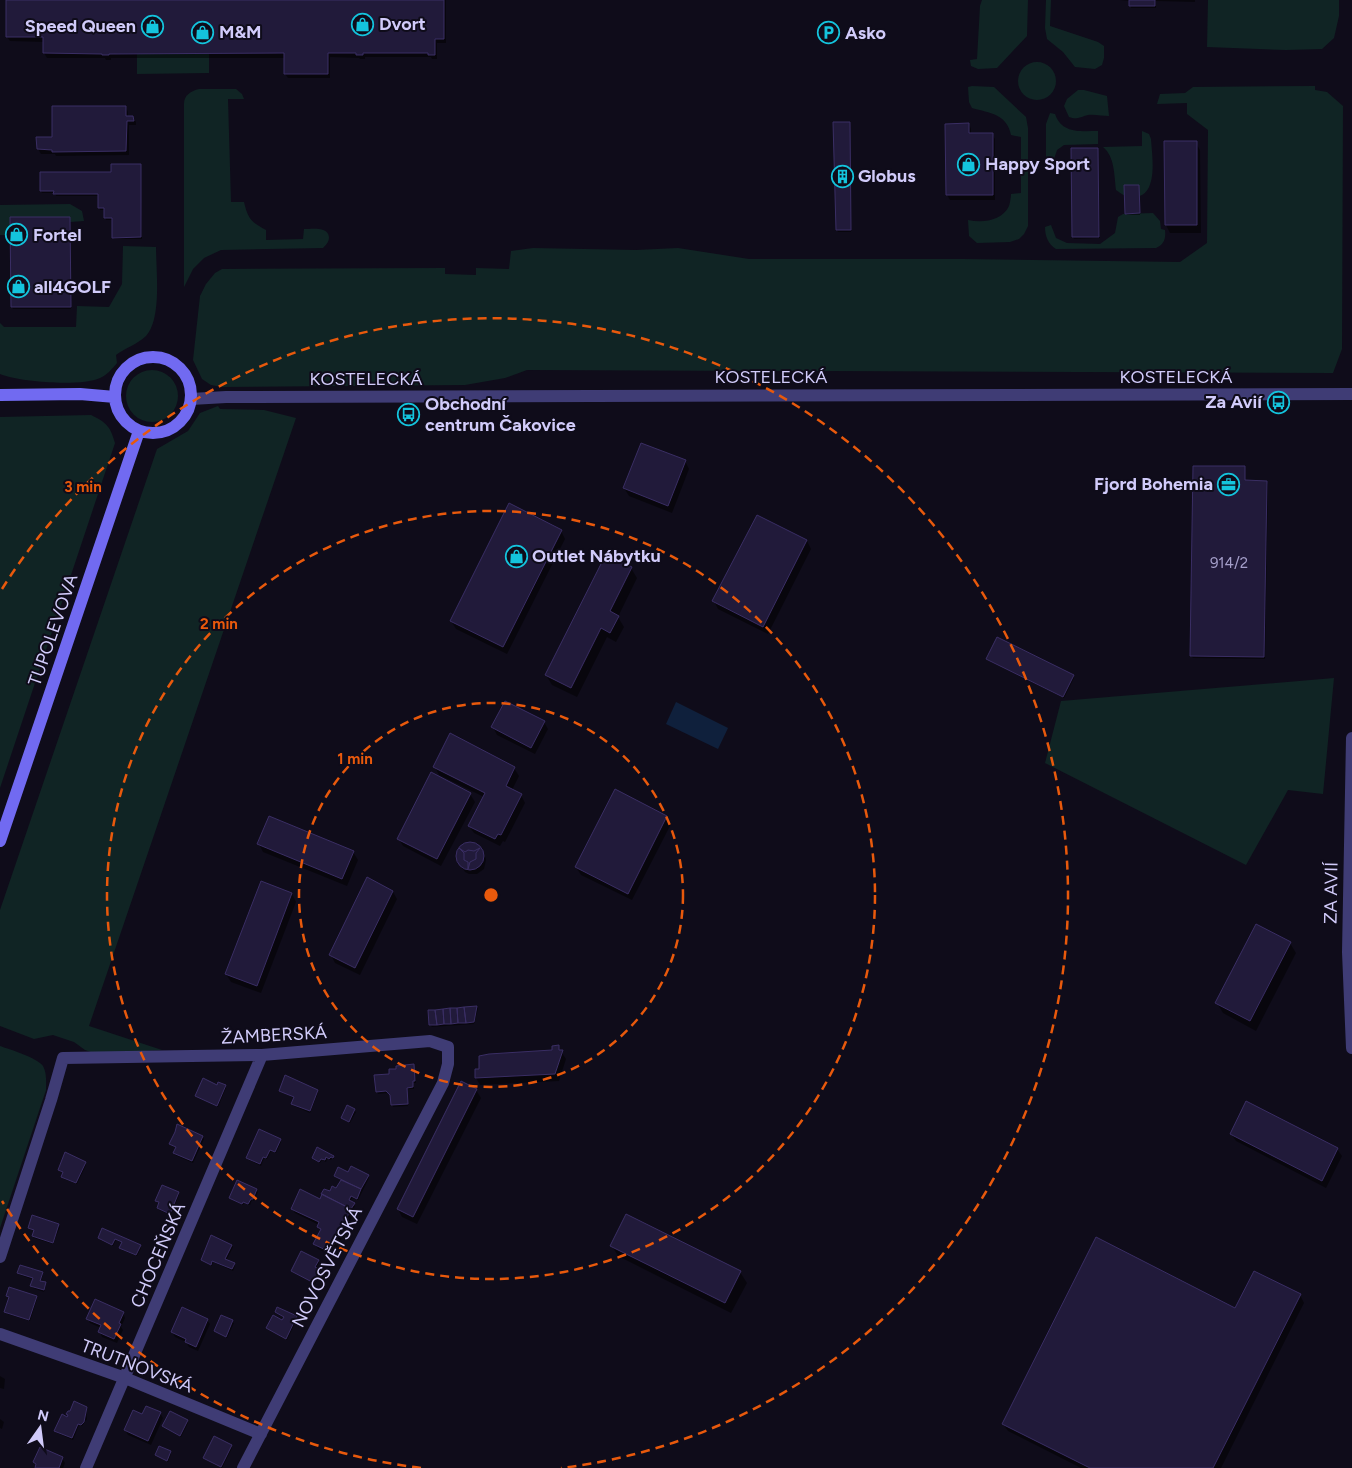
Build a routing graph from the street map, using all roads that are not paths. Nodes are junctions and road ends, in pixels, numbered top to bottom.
1 (1352, 394) edge
2 (0, 395) edge
3 (115, 397) junction
4 (191, 399) junction
5 (139, 431) junction
6 (1352, 738) edge
7 (0, 841) edge
8 (1350, 953) edge
9 (1352, 1040) edge
10 (262, 1056) junction
11 (443, 1083) joint
12 (0, 1257) edge
13 (0, 1334) edge
14 (125, 1378) junction
15 (260, 1434) junction
16 (86, 1468) edge
17 (244, 1468) edge

1 - 4 street, KOSTELECKÁ
2 - 3 main road
3 - 4 main road
3 - 5 main road
4 - 5 main road
5 - 7 main road, TUPOLEVOVA
6 - 8 street, ZA AVIÍ
8 - 9 street, ZA AVIÍ
10 - 11 street, ŽAMBERSKÁ
10 - 12 street, ŽAMBERSKÁ
10 - 14 street, CHOCEŇSKÁ
11 - 15 street, NOVOSVĚTSKÁ
13 - 14 street, TRUTNOVSKÁ
14 - 15 street, TRUTNOVSKÁ
14 - 16 street, CHOCEŇSKÁ
15 - 17 street, NOVOSVĚTSKÁ

